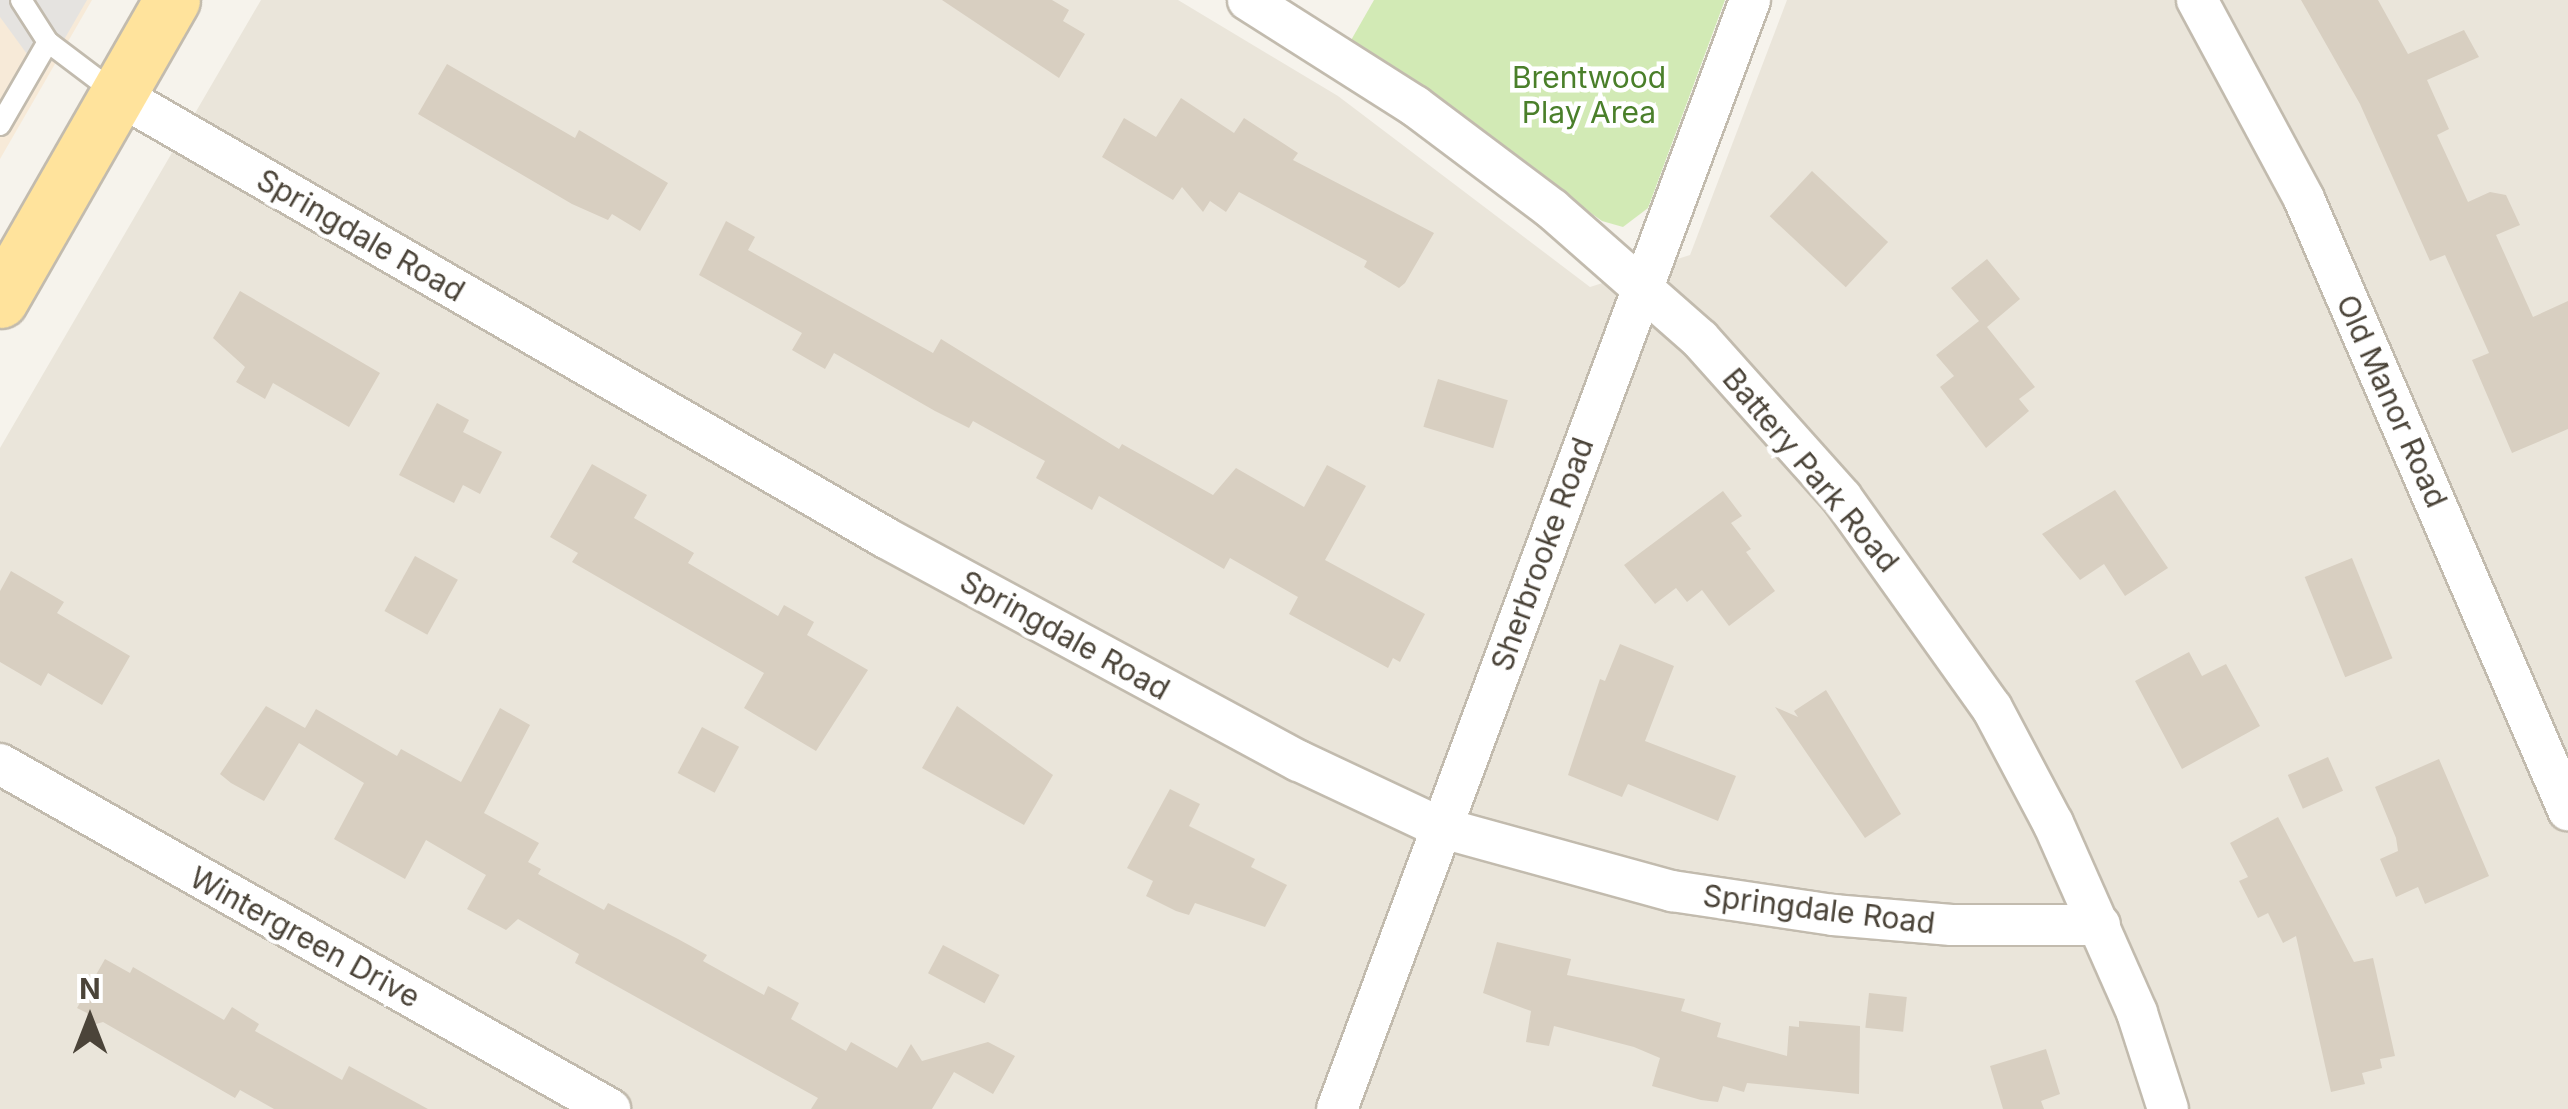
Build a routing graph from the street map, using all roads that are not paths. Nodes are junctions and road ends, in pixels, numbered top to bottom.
1 (21, 0) edge
2 (172, 0) edge
3 (1248, 0) edge
4 (1750, 0) edge
5 (2197, 0) edge
6 (48, 42) junction
7 (117, 94) junction
8 (0, 125) edge
9 (1640, 285) junction
10 (0, 300) edge
11 (0, 764) edge
12 (2568, 810) edge
13 (1439, 827) junction
14 (2100, 926) junction
15 (610, 1109) edge
16 (1337, 1109) edge
17 (2168, 1109) edge

1 - 6 lane
2 - 7 main road
3 - 9 street, Battery Park Road
4 - 9 street, Sherbrooke Road
5 - 12 street, Old Manor Road
6 - 7 lane
6 - 8 lane
7 - 10 main road
7 - 13 street, Springdale Road
9 - 13 street, Sherbrooke Road
9 - 14 street, Battery Park Road
11 - 15 street, Wintergreen Drive
13 - 14 street, Springdale Road
13 - 16 street, Sherbrooke Road
14 - 17 street, Battery Park Road

